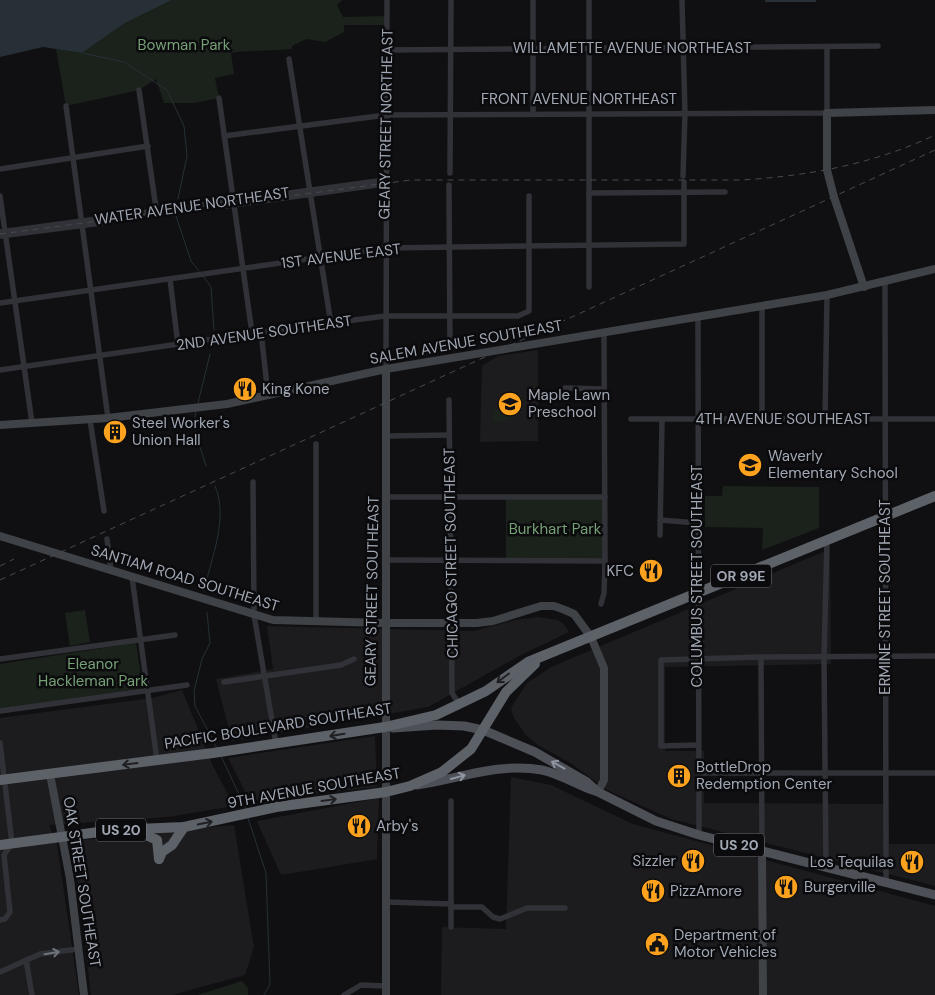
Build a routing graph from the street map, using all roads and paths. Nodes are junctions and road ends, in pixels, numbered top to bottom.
1 (387, 0) edge
2 (452, 0) edge
3 (532, 0) edge
4 (589, 0) edge
5 (682, 0) edge
6 (878, 46) dead end
7 (682, 47) junction
8 (827, 47) junction
9 (533, 48) junction
10 (588, 48) junction
11 (452, 49) junction
12 (387, 50) junction
13 (289, 59) dead end
14 (140, 90) dead end
15 (218, 98) dead end
16 (66, 106) dead end
17 (935, 110) edge
18 (533, 112) junction
19 (589, 112) junction
20 (685, 113) junction
21 (827, 113) junction
22 (450, 114) junction
23 (386, 115) junction
24 (299, 124) junction
25 (224, 136) junction
26 (148, 146) junction
27 (72, 158) junction
28 (0, 169) edge
29 (450, 173) dead end
30 (385, 182) junction
31 (449, 185) dead end
32 (310, 192) junction
33 (684, 192) junction
34 (725, 192) dead end
35 (589, 193) junction
36 (0, 196) edge
37 (529, 196) dead end
38 (234, 203) junction
39 (157, 213) junction
40 (81, 224) junction
41 (3, 234) edge
42 (589, 245) junction
43 (528, 246) junction
44 (449, 247) junction
45 (385, 248) junction
46 (320, 257) junction
47 (243, 268) junction
48 (935, 270) edge
49 (170, 279) junction
50 (885, 282) junction
51 (589, 287) dead end
52 (864, 287) junction
53 (91, 290) junction
54 (827, 295) junction
55 (15, 300) junction
56 (0, 303) edge
57 (762, 307) junction
58 (449, 315) junction
59 (385, 316) junction
60 (698, 317) junction
61 (331, 324) junction
62 (261, 332) junction
63 (252, 333) junction
64 (604, 333) junction
65 (178, 345) junction
66 (450, 349) dead end
67 (100, 356) junction
68 (24, 367) junction
69 (386, 369) junction
70 (0, 370) edge
71 (565, 388) dead end
72 (603, 389) junction
73 (268, 395) junction
74 (449, 400) dead end
75 (108, 418) junction
76 (884, 418) junction
77 (631, 419) dead end
78 (697, 419) junction
79 (762, 419) junction
80 (825, 419) junction
81 (935, 419) edge
82 (90, 420) junction
83 (662, 420) junction
84 (32, 423) junction
85 (0, 425) edge
86 (449, 435) junction
87 (386, 436) junction
88 (316, 444) dead end
89 (253, 482) dead end
90 (935, 496) edge
91 (387, 497) junction
92 (449, 497) junction
93 (605, 497) junction
94 (104, 511) dead end
95 (885, 518) junction
96 (660, 520) junction
97 (697, 523) junction
98 (0, 536) edge
99 (660, 536) dead end
100 (107, 539) dead end
101 (827, 540) junction
102 (386, 560) junction
103 (449, 560) junction
104 (605, 561) junction
105 (111, 570) junction
106 (132, 577) junction
107 (698, 593) junction
108 (601, 604) dead end
109 (254, 615) junction
110 (316, 622) junction
111 (384, 623) junction
112 (452, 623) junction
113 (175, 635) dead end
114 (591, 637) junction
115 (139, 639) junction
116 (546, 655) junction
117 (935, 656) edge
118 (761, 657) junction
119 (885, 657) junction
120 (354, 658) dead end
121 (824, 658) junction
122 (0, 659) edge
123 (698, 660) junction
124 (266, 675) junction
125 (224, 682) dead end
126 (187, 685) dead end
127 (148, 691) junction
128 (459, 704) junction
129 (0, 712) edge
130 (385, 727) junction
131 (483, 730) junction
132 (0, 743) edge
133 (276, 744) junction
134 (697, 745) junction
135 (157, 760) junction
136 (699, 773) junction
137 (762, 773) junction
138 (826, 773) junction
139 (886, 773) junction
140 (935, 773) edge
141 (50, 774) junction
142 (2, 780) edge
143 (410, 786) junction
144 (386, 792) junction
145 (598, 792) junction
146 (451, 801) dead end
147 (184, 827) junction
148 (134, 830) junction
149 (699, 835) junction
150 (63, 837) junction
151 (12, 843) junction
152 (0, 845) edge
153 (762, 851) junction
154 (826, 867) junction
155 (886, 882) junction
156 (935, 895) edge
157 (385, 902) junction
158 (451, 905) junction
159 (565, 908) dead end
160 (2, 919) edge
161 (450, 927) dead end
162 (78, 948) junction
163 (26, 960) junction
164 (0, 972) edge
165 (385, 986) junction
166 (32, 995) edge
167 (84, 995) edge
168 (344, 995) edge
169 (386, 995) edge
170 (763, 995) edge

1 - 12 street, GEARY STREET NORTHEAST
2 - 11 street
3 - 9 street
4 - 10 street
5 - 7 street
6 - 8 street, WILLAMETTE AVENUE NORTHEAST
7 - 8 street, WILLAMETTE AVENUE NORTHEAST
7 - 10 street, WILLAMETTE AVENUE NORTHEAST
7 - 20 street
8 - 21 street
9 - 10 street, WILLAMETTE AVENUE NORTHEAST
9 - 11 street, WILLAMETTE AVENUE NORTHEAST
9 - 18 street
10 - 19 street
11 - 12 street, WILLAMETTE AVENUE NORTHEAST
11 - 22 street
12 - 23 street, GEARY STREET NORTHEAST
13 - 24 street
14 - 26 street
15 - 25 street
16 - 27 street
17 - 21 main road, FRONT AVENUE NORTHEAST
18 - 19 street, FRONT AVENUE NORTHEAST
18 - 22 street, FRONT AVENUE NORTHEAST
19 - 20 street, FRONT AVENUE NORTHEAST
19 - 35 street
20 - 21 street, FRONT AVENUE NORTHEAST
20 - 33 street
21 - 52 main road
22 - 23 street, FRONT AVENUE NORTHEAST
22 - 29 street
23 - 24 street, FRONT AVENUE NORTHEAST
23 - 30 street, GEARY STREET NORTHEAST
24 - 25 street, FRONT AVENUE NORTHEAST
24 - 32 street
25 - 38 street
26 - 27 street
26 - 39 street
27 - 28 street
27 - 40 street
30 - 32 street, WATER AVENUE NORTHEAST
30 - 45 street, GEARY STREET NORTHEAST
31 - 44 street
32 - 38 street, WATER AVENUE NORTHEAST
32 - 46 street
33 - 34 street
33 - 35 street
33 - 42 street, 1ST AVENUE EAST
35 - 42 street
36 - 41 street
37 - 43 street
38 - 39 street, WATER AVENUE NORTHEAST
38 - 47 street
39 - 40 street, WATER AVENUE NORTHEAST
40 - 41 street, WATER AVENUE NORTHEAST
40 - 53 street
41 - 55 street
42 - 43 street, 1ST AVENUE EAST
42 - 51 street
43 - 44 street, 1ST AVENUE EAST
43 - 58 street, 2ND AVENUE SOUTHEAST
44 - 45 street, 1ST AVENUE EAST
44 - 58 street
45 - 46 street, 1ST AVENUE EAST
45 - 59 street, GEARY STREET SOUTHEAST
46 - 47 street, 1ST AVENUE EAST
46 - 61 street
47 - 49 street, 1ST AVENUE EAST
47 - 63 street
48 - 50 main road, SALEM AVENUE SOUTHEAST
49 - 53 street, 1ST AVENUE EAST
49 - 65 street
50 - 52 main road, SALEM AVENUE SOUTHEAST
50 - 76 street, ERMINE STREET SOUTHEAST
52 - 54 main road, SALEM AVENUE SOUTHEAST
53 - 55 street, 1ST AVENUE EAST
53 - 67 street
54 - 57 main road, SALEM AVENUE SOUTHEAST
54 - 80 street
55 - 56 street, 1ST AVENUE EAST
55 - 68 street
57 - 60 main road, SALEM AVENUE SOUTHEAST
57 - 79 street
58 - 59 street, 2ND AVENUE SOUTHEAST
58 - 66 street
59 - 61 street, 2ND AVENUE SOUTHEAST
59 - 69 street, GEARY STREET SOUTHEAST
60 - 64 main road, SALEM AVENUE SOUTHEAST
60 - 78 street, COLUMBUS STREET SOUTHEAST
61 - 62 street, 2ND AVENUE SOUTHEAST
62 - 63 street, 2ND AVENUE SOUTHEAST
62 - 73 street
63 - 65 street, 2ND AVENUE SOUTHEAST
64 - 69 main road, SALEM AVENUE SOUTHEAST
64 - 72 street
65 - 67 street, 2ND AVENUE SOUTHEAST
67 - 68 street, 2ND AVENUE SOUTHEAST
67 - 75 street
68 - 70 street, 2ND AVENUE SOUTHEAST
68 - 84 street
69 - 73 main road, SALEM AVENUE SOUTHEAST
69 - 87 main road, GEARY STREET SOUTHEAST
71 - 72 street
72 - 93 street
73 - 75 main road, SALEM AVENUE SOUTHEAST
74 - 86 street, CHICAGO STREET SOUTHEAST
75 - 82 main road, SALEM AVENUE SOUTHEAST
76 - 80 street, 4TH AVENUE SOUTHEAST
76 - 81 street, 4TH AVENUE SOUTHEAST
76 - 95 street, ERMINE STREET SOUTHEAST
77 - 83 street, 4TH AVENUE SOUTHEAST
78 - 79 street, 4TH AVENUE SOUTHEAST
78 - 83 street, 4TH AVENUE SOUTHEAST
78 - 97 street, COLUMBUS STREET SOUTHEAST
79 - 80 street, 4TH AVENUE SOUTHEAST
82 - 84 main road, SALEM AVENUE SOUTHEAST
82 - 94 street
83 - 96 street
84 - 85 main road, SALEM AVENUE SOUTHEAST
86 - 87 street
86 - 92 street, CHICAGO STREET SOUTHEAST
87 - 91 main road, GEARY STREET SOUTHEAST
88 - 110 street
89 - 109 street
90 - 95 highway, PACIFIC BOULEVARD SOUTHEAST / OR 99E
91 - 92 street
91 - 102 main road, GEARY STREET SOUTHEAST
92 - 93 street
92 - 103 street, CHICAGO STREET SOUTHEAST
93 - 104 street
95 - 101 highway, PACIFIC BOULEVARD SOUTHEAST / OR 99E
95 - 119 street, ERMINE STREET SOUTHEAST
96 - 97 street
96 - 99 street
97 - 107 street, COLUMBUS STREET SOUTHEAST
98 - 105 main road, SANTIAM ROAD SOUTHEAST
100 - 105 street
101 - 107 highway, PACIFIC BOULEVARD SOUTHEAST / OR 99E
101 - 121 street
102 - 103 street
102 - 111 main road, GEARY STREET SOUTHEAST
103 - 104 street
103 - 112 street, CHICAGO STREET SOUTHEAST
104 - 108 street
105 - 106 main road, SANTIAM ROAD SOUTHEAST
106 - 109 main road, SANTIAM ROAD SOUTHEAST
106 - 115 street
107 - 114 highway, PACIFIC BOULEVARD SOUTHEAST / OR 99E
107 - 123 street, COLUMBUS STREET SOUTHEAST
109 - 110 main road, SANTIAM ROAD SOUTHEAST
109 - 124 street
110 - 111 main road, SANTIAM ROAD SOUTHEAST
111 - 112 main road, SANTIAM ROAD SOUTHEAST
111 - 130 main road, GEARY STREET SOUTHEAST
112 - 114 main road, SANTIAM ROAD SOUTHEAST
112 - 128 street, CHICAGO STREET SOUTHEAST
113 - 115 street
114 - 116 highway, PACIFIC BOULEVARD SOUTHEAST / OR 99E
114 - 145 main road, SANTIAM ROAD SOUTHEAST
115 - 122 street
115 - 127 street
116 -> 128 highway, PACIFIC BOULEVARD SOUTHEAST / OR 99E
116 - 131 highway, PACIFIC BOULEVARD SOUTHEAST / OR 99E
117 - 119 street
118 - 121 street
118 - 123 street
118 - 137 street
119 - 121 street
119 - 139 street, ERMINE STREET SOUTHEAST
120 - 124 street
121 - 138 street
123 - 134 street, COLUMBUS STREET SOUTHEAST
123 - 134 street
124 - 125 street
124 - 133 street
126 - 127 street
127 - 129 street
127 - 135 street
128 - 130 highway, PACIFIC BOULEVARD SOUTHEAST / OR 99E
130 - 131 main road, US 20
130 -> 133 highway, PACIFIC BOULEVARD SOUTHEAST / US 20
130 - 144 main road, GEARY STREET SOUTHEAST
131 - 143 highway, PACIFIC BOULEVARD SOUTHEAST / OR 99E
145 -> 131 main road, US 20
132 - 142 street
133 - 135 highway, PACIFIC BOULEVARD SOUTHEAST / US 20
134 - 136 street, COLUMBUS STREET SOUTHEAST
135 -> 141 highway, PACIFIC BOULEVARD SOUTHEAST / US 20
136 - 137 street
136 - 149 street, COLUMBUS STREET SOUTHEAST
137 - 138 street
137 - 153 street
138 - 139 street
138 - 154 street
139 - 140 street
139 - 155 street, ERMINE STREET SOUTHEAST
141 - 142 highway, PACIFIC BOULEVARD SOUTHEAST / US 20
141 - 150 main road, OAK STREET SOUTHEAST
142 - 151 street
143 - 144 highway, 9TH AVENUE SOUTHEAST / US 20
143 -> 145 main road, 9TH AVENUE SOUTHEAST / US 20
147 -> 144 highway, 9TH AVENUE SOUTHEAST / US 20
144 - 157 main road, GEARY STREET SOUTHEAST
145 - 149 main road, US 20
146 - 158 street
147 - 148 highway, 9TH AVENUE SOUTHEAST / US 20
147 - 148 highway
148 - 150 highway, 9TH AVENUE SOUTHEAST / US 20
149 - 153 main road, US 20
150 - 151 highway, 9TH AVENUE SOUTHEAST / US 20
150 - 162 main road, OAK STREET SOUTHEAST
151 - 152 highway, 9TH AVENUE SOUTHEAST / US 20
151 - 160 street
153 - 154 main road, US 20
153 - 170 main road
154 - 155 main road, US 20
155 - 156 main road, US 20
157 - 158 street
157 - 165 main road, GEARY STREET SOUTHEAST
158 - 159 street
158 - 161 street
163 -> 162 street
162 - 167 main road, OAK STREET SOUTHEAST
163 - 164 street
163 - 166 street
165 - 168 street
165 - 169 main road, GEARY STREET SOUTHEAST

